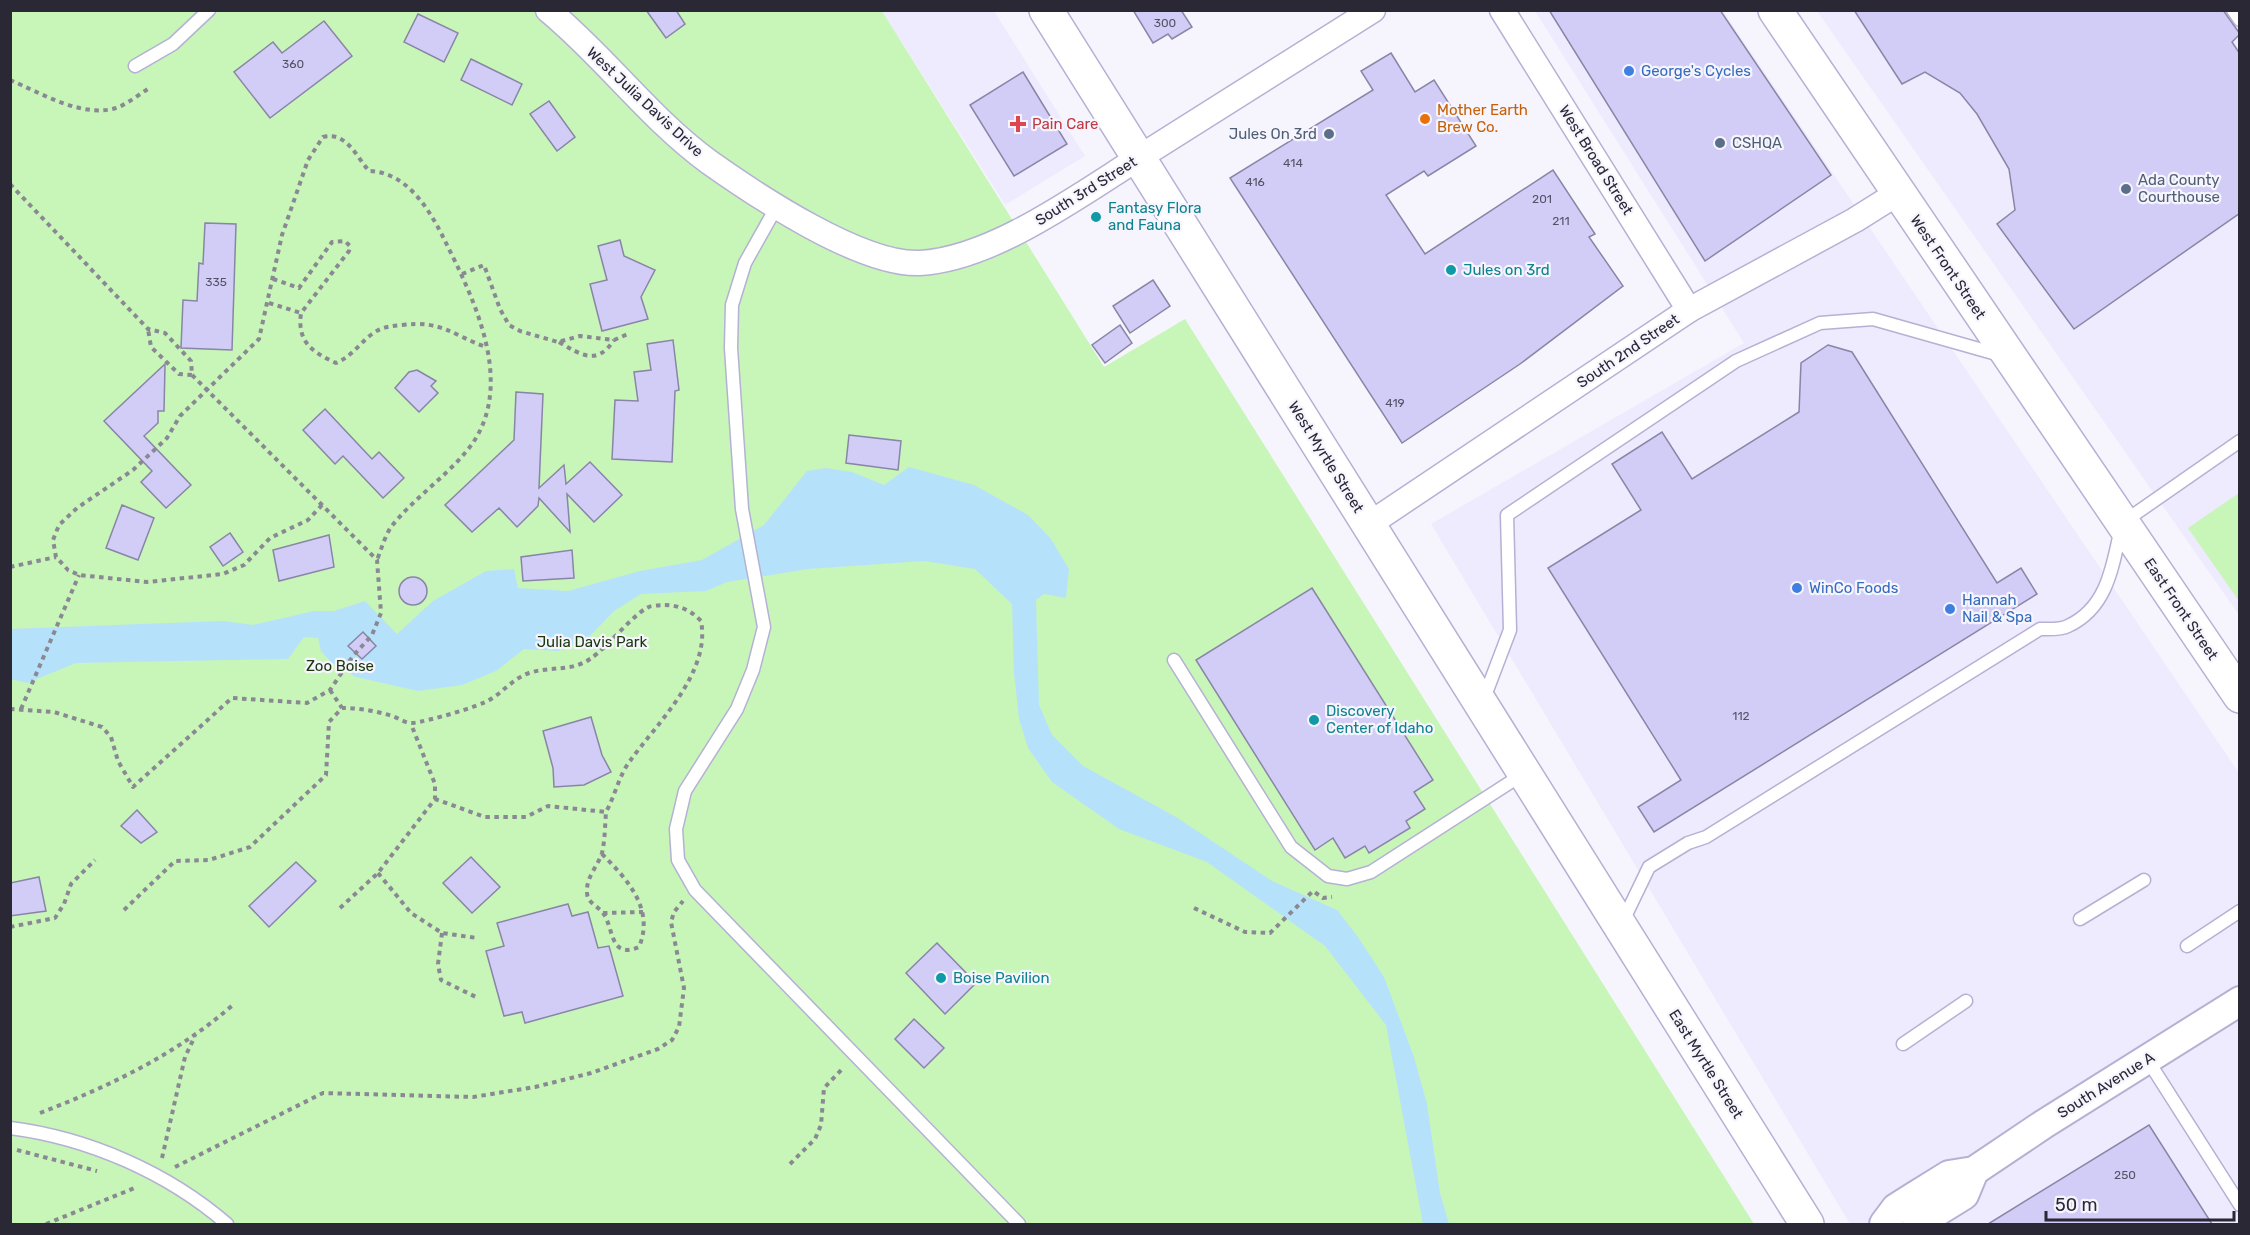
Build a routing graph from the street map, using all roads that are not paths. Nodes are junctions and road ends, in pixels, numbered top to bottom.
1 (209, 10) edge
2 (548, 10) edge
3 (1046, 10) edge
4 (1373, 10) edge
5 (1502, 10) edge
6 (1776, 10) edge
7 (2233, 10) edge
8 (2240, 20) edge
9 (135, 66) dead end
10 (1138, 158) junction
11 (1898, 193) junction
12 (777, 206) junction
13 (1689, 310) junction
14 (2010, 358) junction
15 (2240, 441) edge
16 (2122, 523) junction
17 (1368, 525) junction
18 (1174, 660) dead end
19 (2240, 696) edge
20 (1481, 706) junction
21 (1524, 774) junction
22 (2144, 880) dead end
23 (2240, 911) edge
24 (1613, 915) junction
25 (2080, 919) dead end
26 (2187, 946) dead end
27 (1966, 1001) dead end
28 (2240, 1001) edge
29 (1903, 1044) dead end
30 (2147, 1059) junction
31 (14, 1128) edge
32 (1974, 1172) junction
33 (2240, 1205) edge
34 (227, 1224) edge
35 (1018, 1224) edge
36 (1807, 1224) edge
37 (1884, 1224) edge
38 (1917, 1224) edge

1 - 9 lane
2 - 12 street, West Julia Davis Drive
3 - 10 main road, West Myrtle Street
4 - 10 street, South 3rd Street
5 - 13 street, West Broad Street
6 - 11 main road, West Front Street
7 - 8 lane
10 - 12 street, South 3rd Street
10 - 17 main road, West Myrtle Street
11 - 13 street, South 2nd Street
11 - 14 main road, West Front Street
12 - 35 lane
13 - 17 street, South 2nd Street
14 - 16 main road, West Front Street
14 - 20 lane
15 - 16 lane
16 - 19 main road, East Front Street
16 - 24 lane
17 - 20 main road, West Myrtle Street
18 - 21 lane
20 - 21 main road, West Myrtle Street
21 - 24 main road, West Myrtle Street
22 - 25 lane
23 - 26 lane
24 - 36 main road, East Myrtle Street
27 - 29 lane
28 - 30 street, South Avenue A
30 - 32 street, South Avenue A
30 - 33 lane
31 - 34 lane
32 - 37 street, South Avenue A
32 - 38 street, South Avenue A

